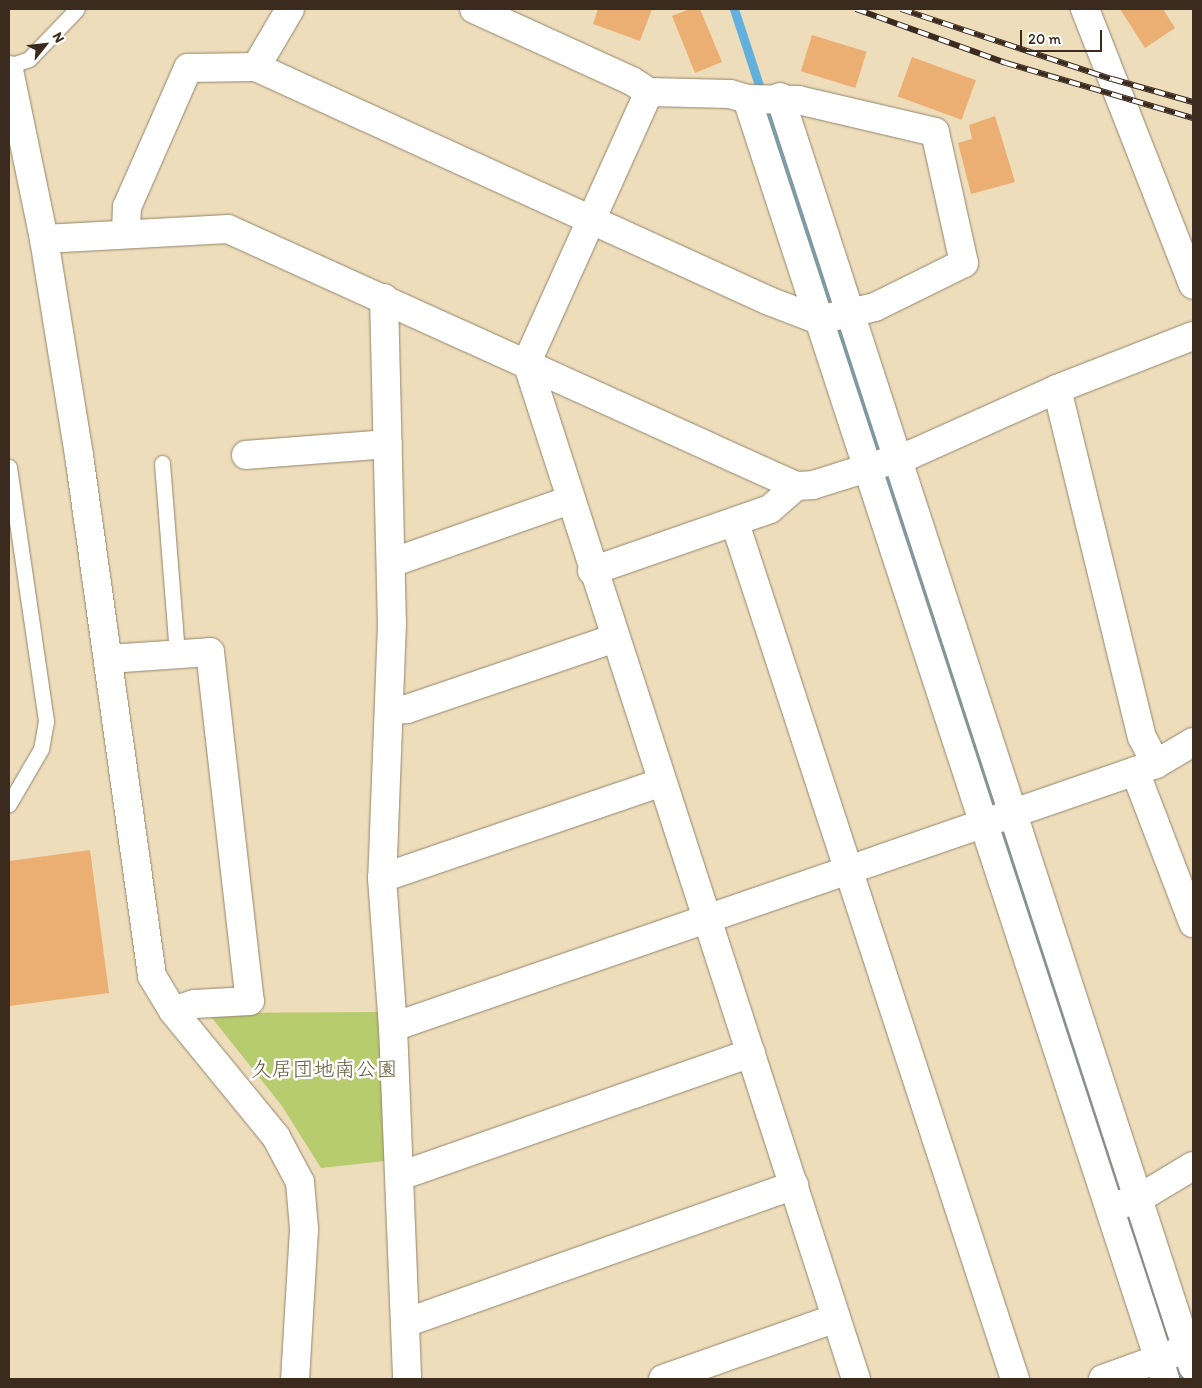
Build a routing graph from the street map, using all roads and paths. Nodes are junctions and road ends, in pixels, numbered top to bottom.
1 (78, 9) edge
2 (290, 9) edge
3 (474, 9) edge
4 (1085, 9) edge
5 (256, 67) junction
6 (9, 68) edge
7 (648, 92) junction
8 (763, 98) junction
9 (591, 220) junction
10 (126, 234) junction
11 (44, 239) junction
12 (1193, 286) edge
13 (384, 298) junction
14 (834, 317) junction
15 (1193, 336) edge
16 (526, 362) junction
17 (1057, 389) junction
18 (388, 444) junction
19 (246, 455) dead end
20 (162, 463) dead end
21 (882, 464) junction
22 (9, 467) edge
23 (796, 486) junction
24 (570, 500) junction
25 (735, 523) junction
26 (391, 563) junction
27 (592, 571) junction
28 (615, 638) junction
29 (177, 654) junction
30 (108, 659) junction
31 (389, 710) junction
32 (1193, 742) edge
33 (1145, 768) junction
34 (662, 782) junction
35 (9, 804) edge
36 (998, 820) junction
37 (849, 871) junction
38 (382, 878) junction
39 (706, 921) junction
40 (1193, 923) edge
41 (173, 1010) junction
42 (393, 1027) junction
43 (751, 1053) junction
44 (1193, 1166) edge
45 (400, 1176) junction
46 (794, 1185) junction
47 (1123, 1204) junction
48 (836, 1318) junction
49 (405, 1322) junction
50 (1177, 1358) edge
51 (295, 1379) edge
52 (407, 1379) edge
53 (664, 1379) edge
54 (856, 1379) edge
55 (1015, 1379) edge
56 (1103, 1379) edge

1 - 6 lane
2 - 5 street
3 - 7 street
4 - 12 street
5 - 9 street
5 - 10 street
6 - 11 street
7 - 8 street
7 - 9 street
8 - 14 street
8 - 14 street
9 - 14 street
9 - 16 street
10 - 11 street
10 - 13 street
11 - 30 street
13 - 16 street
13 - 18 street
14 - 21 street
15 - 17 street
16 - 23 street
16 - 24 street
17 - 21 street
17 - 33 street
18 - 19 street
18 - 26 street
20 - 29 lane
21 - 23 street
21 - 36 street
22 - 35 lane
23 - 25 street
24 - 26 street
24 - 27 street
25 - 27 street
25 - 37 street
26 - 31 street
27 - 28 street
28 - 31 street
28 - 34 street
29 - 30 street
29 - 41 street
30 - 41 street
31 - 38 street
32 - 33 street
33 - 36 street
33 - 40 street
34 - 38 street
34 - 39 street
36 - 37 street
36 - 47 street
37 - 39 street
37 - 55 street
38 - 42 street
39 - 42 street
39 - 43 street
41 - 51 street
42 - 45 street
43 - 45 street
43 - 46 street
44 - 47 street
45 - 49 street
46 - 48 street
46 - 49 street
47 - 50 street
48 - 53 street
48 - 54 street
49 - 52 street
50 - 56 street

